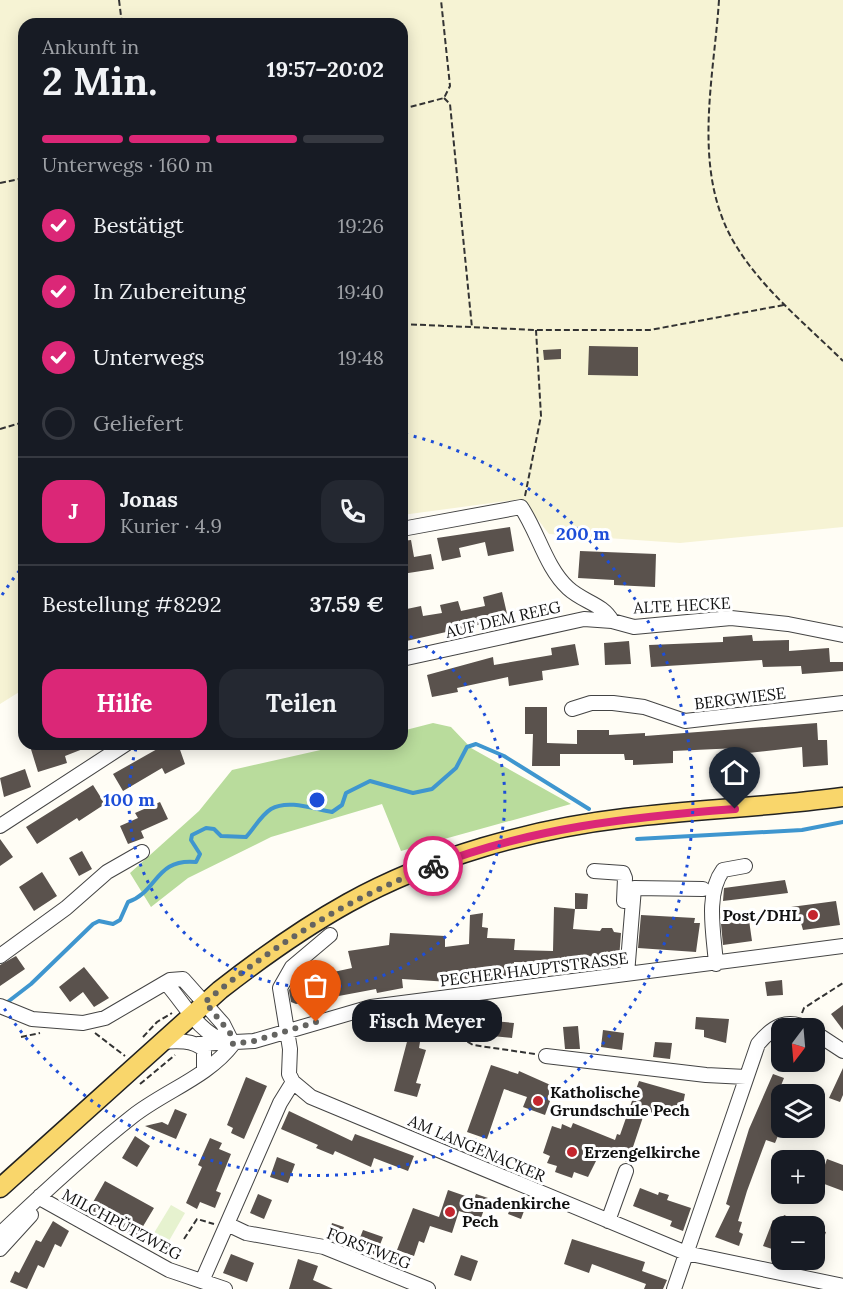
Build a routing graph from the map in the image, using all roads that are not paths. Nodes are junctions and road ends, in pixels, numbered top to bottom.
1 (408, 528) edge
2 (612, 621) junction
3 (843, 635) edge
4 (408, 658) edge
5 (843, 703) edge
6 (572, 709) dead end
7 (117, 750) edge
8 (843, 797) edge
9 (0, 826) edge
10 (142, 852) dead end
11 (745, 866) dead end
12 (594, 871) dead end
13 (703, 889) dead end
14 (330, 935) dead end
15 (843, 946) edge
16 (0, 956) edge
17 (716, 964) junction
18 (624, 975) junction
19 (198, 1008) junction
20 (6, 1009) edge
21 (286, 1030) junction
22 (771, 1030) edge
23 (825, 1039) edge
24 (160, 1042) junction
25 (198, 1044) junction
26 (233, 1044) junction
27 (843, 1051) edge
28 (546, 1056) road end
29 (204, 1070) junction
30 (746, 1077) junction
31 (293, 1082) junction
32 (626, 1171) dead end
33 (0, 1188) edge
34 (42, 1198) junction
35 (608, 1221) junction
36 (226, 1227) junction
37 (0, 1234) edge
38 (0, 1249) edge
39 (686, 1253) junction
40 (202, 1281) junction
41 (843, 1286) edge
42 (225, 1289) edge
43 (428, 1289) edge
44 (674, 1289) edge

1 - 2 street, ALTE HECKE
2 - 3 street, ALTE HECKE
2 - 4 street, AUF DEM REEG
5 - 6 street, BERGWIESE
7 - 9 street
8 - 19 main road
10 - 16 street
11 - 17 street
12 - 18 street
13 - 18 street
14 - 21 street
15 - 17 street, PECHER HAUPTSTRASSE
17 - 18 street, PECHER HAUPTSTRASSE
18 - 21 street, PECHER HAUPTSTRASSE
19 - 20 street
19 - 24 main road
19 - 26 street
21 - 26 street, PECHER HAUPTSTRASSE
21 - 31 street
22 - 30 street
23 - 27 street
24 - 25 street, PECHER HAUPTSTRASSE
24 - 33 main road
25 - 26 street, PECHER HAUPTSTRASSE
25 - 29 street
26 - 29 street
28 - 30 street
29 - 34 street
30 - 39 street
31 - 35 street, AM LANGENACKER
31 - 36 street
32 - 35 street
34 - 37 street
34 - 38 street
34 - 40 street, MILCHPÜTZWEG
35 - 39 street, AM LANGENACKER
36 - 40 street
36 - 43 street, FORSTWEG
39 - 41 street, AM LANGENACKER
39 - 44 street
40 - 42 street, MILCHPÜTZWEG

